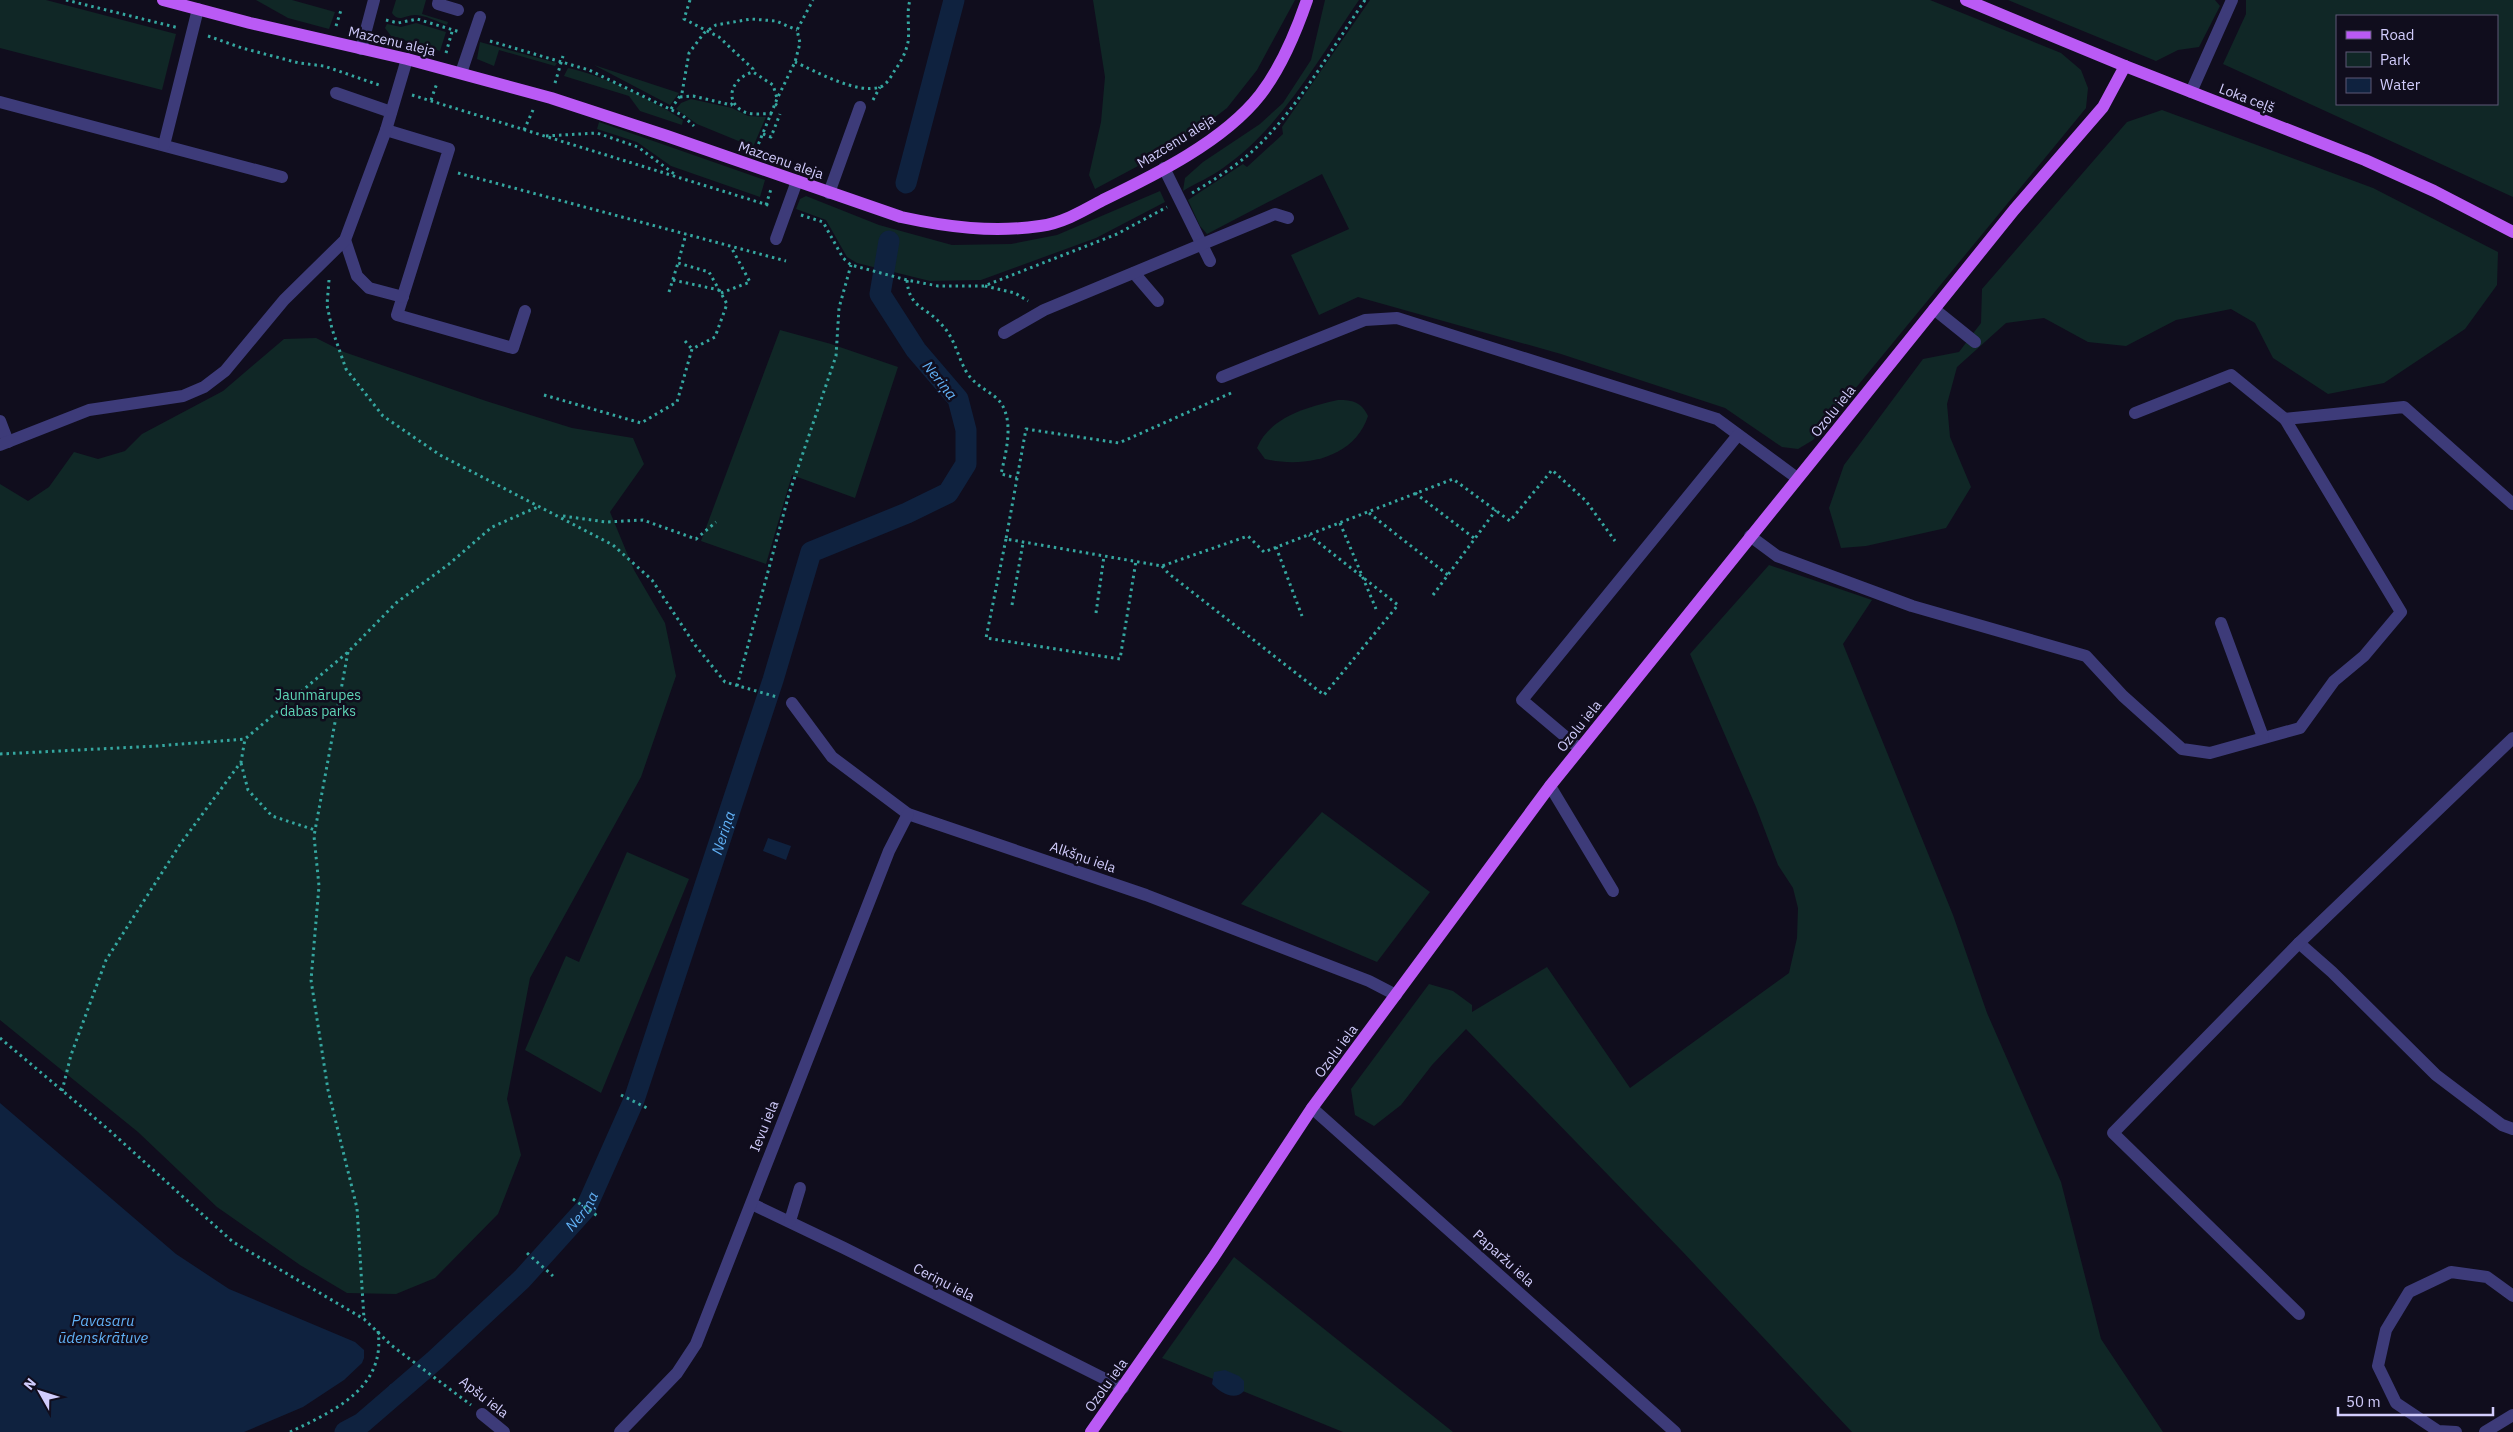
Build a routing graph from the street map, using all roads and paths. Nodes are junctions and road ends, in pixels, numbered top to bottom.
1 (66, 0) edge
2 (163, 0) edge
3 (374, 0) edge
4 (439, 0) edge
5 (690, 0) edge
6 (813, 0) edge
7 (910, 0) edge
8 (1307, 0) edge
9 (1966, 0) edge
10 (2232, 0) edge
11 (198, 9) junction
12 (458, 10) dead end
13 (370, 16) junction
14 (480, 17) dead end
15 (708, 30) junction
16 (797, 30) junction
17 (192, 31) junction
18 (474, 36) junction
19 (361, 49) junction
20 (563, 56) dead end
21 (407, 59) junction
22 (562, 62) junction
23 (795, 62) junction
24 (2125, 66) junction
25 (753, 72) junction
26 (462, 73) junction
27 (398, 90) junction
28 (336, 92) dead end
29 (2190, 92) junction
30 (680, 97) junction
31 (551, 98) junction
32 (777, 99) junction
33 (734, 101) junction
34 (0, 102) edge
35 (775, 104) junction
36 (780, 107) dead end
37 (860, 107) dead end
38 (671, 109) junction
39 (533, 110) dead end
40 (392, 112) junction
41 (772, 114) junction
42 (780, 114) dead end
43 (701, 129) dead end
44 (386, 130) junction
45 (524, 130) junction
46 (763, 134) junction
47 (545, 136) junction
48 (164, 145) junction
49 (747, 147) dead end
50 (756, 151) junction
51 (765, 154) dead end
52 (1164, 168) junction
53 (443, 169) junction
54 (678, 176) junction
55 (282, 177) dead end
56 (797, 181) junction
57 (829, 193) junction
58 (787, 211) junction
59 (1288, 218) dead end
60 (2513, 232) edge
61 (686, 234) junction
62 (776, 239) dead end
63 (346, 240) junction
64 (1201, 243) junction
65 (732, 247) junction
66 (331, 253) junction
67 (786, 261) dead end
68 (1210, 261) dead end
69 (678, 263) junction
70 (851, 265) junction
71 (1134, 273) junction
72 (899, 278) dead end
73 (673, 280) junction
74 (907, 280) dead end
75 (984, 286) dead end
76 (720, 291) junction
77 (669, 292) dead end
78 (1014, 293) dead end
79 (403, 297) junction
80 (1158, 301) dead end
81 (1934, 309) junction
82 (525, 311) dead end
83 (1004, 332) dead end
84 (685, 341) dead end
85 (1975, 342) dead end
86 (692, 349) junction
87 (1222, 378) dead end
88 (1236, 391) dead end
89 (544, 395) dead end
90 (2135, 413) dead end
91 (2285, 419) junction
92 (0, 421) edge
93 (1738, 435) junction
94 (4, 444) edge
95 (1017, 478) junction
96 (1797, 478) junction
97 (1414, 493) junction
98 (2513, 504) edge
99 (541, 505) junction
100 (1496, 510) junction
101 (1369, 512) junction
102 (560, 516) junction
103 (716, 522) dead end
104 (1340, 523) junction
105 (1308, 535) junction
106 (1750, 536) junction
107 (1474, 538) junction
108 (1006, 539) junction
109 (1615, 541) dead end
110 (1023, 543) junction
111 (1276, 547) junction
112 (1104, 556) junction
113 (1136, 561) junction
114 (1162, 566) junction
115 (1361, 575) junction
116 (1448, 575) junction
117 (1433, 595) dead end
118 (1012, 605) dead end
119 (1376, 609) dead end
120 (1096, 613) dead end
121 (1302, 616) dead end
122 (2221, 623) dead end
123 (348, 652) junction
124 (737, 686) junction
125 (792, 702) joint
126 (2263, 737) junction
127 (2513, 738) edge
128 (245, 739) junction
129 (1580, 749) junction
130 (0, 754) edge
131 (241, 762) junction
132 (1550, 786) junction
133 (908, 814) junction
134 (315, 830) junction
135 (1613, 892) dead end
136 (2299, 943) junction
137 (1396, 995) junction
138 (0, 1038) edge
139 (62, 1091) junction
140 (621, 1095) dead end
141 (1312, 1108) junction
142 (649, 1109) dead end
143 (2513, 1129) edge
144 (800, 1188) dead end
145 (573, 1199) dead end
146 (752, 1204) junction
147 (599, 1217) dead end
148 (790, 1221) junction
149 (527, 1253) dead end
150 (553, 1276) dead end
151 (2513, 1296) edge
152 (2299, 1314) dead end
153 (364, 1318) junction
154 (378, 1331) junction
155 (1123, 1388) junction
156 (482, 1414) joint
157 (2513, 1415) edge
158 (290, 1432) edge
159 (504, 1432) edge
160 (620, 1432) edge
161 (1091, 1432) edge
162 (1675, 1432) edge
163 (2456, 1432) edge
164 (2485, 1432) edge

1 - 17 path
2 - 11 main road, Mazcenu aleja
3 - 13 street
4 - 12 street
5 - 15 path
6 - 16 path
7 - 23 path
8 - 52 main road, Mazcenu aleja
9 - 24 main road, Loka ceļš
10 - 29 street
11 - 17 street
11 - 19 main road, Mazcenu aleja
13 - 18 path
13 - 19 street
14 - 18 street
15 - 16 path
15 - 25 path
15 - 30 path
16 - 23 path
17 - 27 path
17 - 48 street
18 - 22 path
18 - 26 street
19 - 21 main road, Mazcenu aleja
20 - 22 path
21 - 26 main road, Mazcenu aleja
21 - 27 street
22 - 31 path
22 - 38 path
23 - 32 path
24 - 29 main road, Loka ceļš
24 - 81 main road, Ozolu iela
25 - 32 path
25 - 33 path
26 - 31 main road, Mazcenu aleja
27 - 40 street
27 - 45 path
28 - 40 street
29 - 60 main road, Loka ceļš
30 - 33 path
30 - 38 path
31 - 56 main road, Mazcenu aleja
32 - 35 path
33 - 41 path
34 - 48 street
35 - 36 path
35 - 41 path
37 - 57 street
38 - 43 path
39 - 45 path
40 - 44 street
41 - 46 path
42 - 46 path
44 - 53 street
44 - 63 street
45 - 47 path
46 - 50 path
47 - 54 path
47 - 54 path
48 - 55 street
49 - 50 path
50 - 51 path
52 - 57 main road, Mazcenu aleja
52 - 64 street
53 - 61 path
53 - 79 street
54 - 58 path
56 - 57 main road, Mazcenu aleja
56 - 58 street
58 - 62 street
58 - 70 path
59 - 64 street
61 - 65 path
61 - 69 path
63 - 66 street
63 - 79 street
64 - 68 street
64 - 71 street
65 - 67 path
65 - 76 path
66 - 94 street
66 - 99 path
69 - 73 path
69 - 76 path
70 - 72 path
70 - 124 path
71 - 80 street
71 - 83 street
73 - 76 path
73 - 77 path
74 - 95 path
75 - 78 path
76 - 86 path
79 - 82 street
81 - 85 street
81 - 96 main road, Ozolu iela
84 - 86 path
86 - 89 path
87 - 93 street
88 - 95 path
90 - 91 street
91 - 98 street
91 - 126 street
92 - 94 street
93 - 96 street
93 - 129 street
95 - 108 path
96 - 106 main road, Ozolu iela
97 - 100 path
97 - 101 path
97 - 107 path
99 - 102 path
99 - 123 path
100 - 107 path
100 - 109 path
101 - 104 path
101 - 116 path
102 - 103 path
102 - 124 path
104 - 105 path
104 - 115 path
105 - 111 path
105 - 115 path
106 - 126 street
106 - 129 main road, Ozolu iela
107 - 116 path
108 - 110 path
108 - 113 path
110 - 112 path
110 - 118 path
111 - 114 path
111 - 121 path
112 - 113 path
112 - 120 path
113 - 114 path
114 - 115 path
115 - 119 path
116 - 117 path
122 - 126 street
123 - 128 path
123 - 134 path
124 - 125 path
125 - 133 street, Alkšņu iela
127 - 136 street
128 - 130 path
128 - 131 path
129 - 132 main road, Ozolu iela
131 - 134 path
131 - 139 path
132 - 135 street
132 - 137 main road, Ozolu iela
133 - 137 street, Alkšņu iela
133 - 146 street, Ievu iela
134 - 153 path
136 - 143 street
136 - 152 street
137 - 141 main road, Ozolu iela
138 - 139 path, Apšu iela
139 - 153 path, Apšu iela
140 - 142 path
141 - 155 main road, Ozolu iela
141 - 162 street, Paparžu iela
144 - 148 street
145 - 147 path
146 - 148 street, Ceriņu iela
146 - 160 street, Ievu iela
148 - 155 street, Ceriņu iela
149 - 150 path
151 - 163 street
153 - 154 path, Apšu iela
154 - 156 path, Apšu iela
154 - 158 path
155 - 161 main road, Ozolu iela
156 - 159 street, Apšu iela
157 - 164 street

